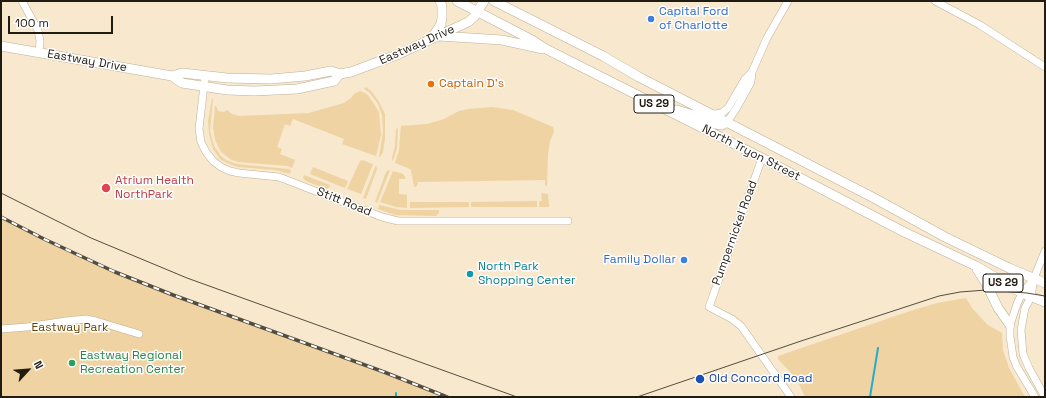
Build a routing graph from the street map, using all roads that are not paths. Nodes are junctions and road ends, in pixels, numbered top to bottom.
1 (22, 1) edge
2 (440, 1) edge
3 (457, 1) edge
4 (484, 1) edge
5 (494, 1) edge
6 (503, 1) edge
7 (788, 1) edge
8 (935, 1) edge
9 (509, 9) junction
10 (477, 12) junction
11 (434, 38) junction
12 (1, 46) edge
13 (546, 49) junction
14 (39, 52) junction
15 (1045, 67) edge
16 (752, 72) junction
17 (340, 74) junction
18 (172, 76) junction
19 (205, 76) junction
20 (203, 86) junction
21 (654, 104) junction
22 (714, 114) junction
23 (727, 122) junction
24 (762, 158) junction
25 (568, 220) dead end
26 (1045, 251) edge
27 (976, 266) junction
28 (1034, 278) junction
29 (1045, 282) edge
30 (1026, 295) junction
31 (1045, 302) edge
32 (1010, 325) junction
33 (1, 328) edge
34 (139, 334) dead end
35 (790, 397) edge
36 (1035, 397) edge
37 (1045, 397) edge

1 - 14 street
2 - 11 main road
3 - 10 main road, North Tryon Street / US 29
4 - 10 main road, Eastway Drive
5 - 9 main road, North Tryon Street / US 29
6 - 9 main road
7 - 16 street
8 - 15 street
9 - 22 main road, North Tryon Street / US 29
10 - 11 main road, Eastway Drive
10 - 13 main road, North Tryon Street / US 29
11 - 13 main road
11 - 17 main road, Eastway Drive
12 - 14 main road, Eastway Drive
13 - 21 main road, North Tryon Street / US 29
14 - 18 main road, Eastway Drive
16 - 22 street
16 - 23 street
17 - 19 main road, Eastway Drive
17 - 20 main road, Eastway Drive
18 - 19 main road, Eastway Drive
18 - 20 main road, Eastway Drive
19 - 20 street, Stitt Road
20 - 25 street, Stitt Road
21 - 23 main road
21 - 24 main road, North Tryon Street / US 29
22 - 23 main road, North Tryon Street / US 29
23 - 28 main road, North Tryon Street / US 29
24 - 27 main road, North Tryon Street / US 29
24 - 35 street, Pumpernickel Road
26 - 28 street
27 - 30 main road, North Tryon Street / US 29
27 - 32 main road
28 - 29 main road, North Tryon Street / US 29
28 - 30 street
30 - 31 main road, North Tryon Street / US 29
30 - 32 street
30 - 37 street
32 - 36 street
33 - 34 street

